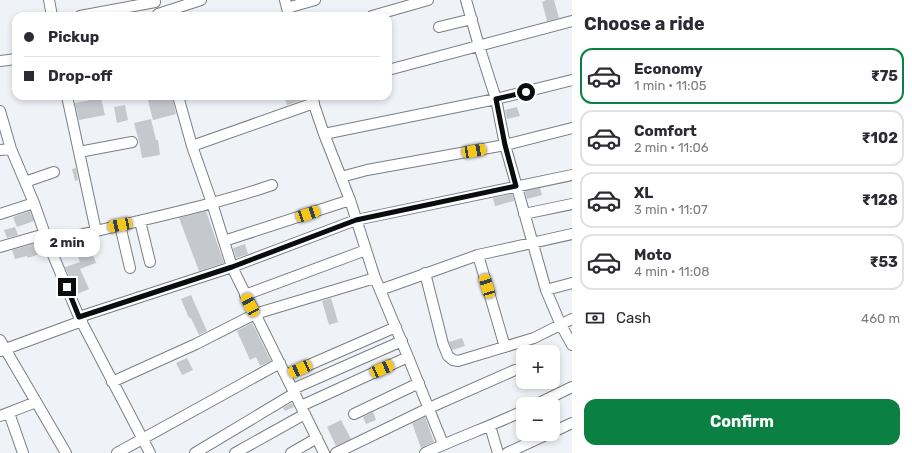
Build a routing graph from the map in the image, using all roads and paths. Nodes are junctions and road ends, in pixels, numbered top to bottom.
1 (49, 0) edge
2 (201, 0) edge
3 (315, 0) edge
4 (428, 0) edge
5 (466, 0) edge
6 (155, 1) edge
7 (287, 8) edge
8 (51, 12) edge
9 (100, 12) edge
10 (157, 12) edge
11 (167, 12) edge
12 (386, 12) edge
13 (472, 19) junction
14 (572, 21) edge
15 (439, 27) dead end
16 (479, 46) junction
17 (12, 60) edge
18 (0, 61) edge
19 (392, 69) edge
20 (572, 80) edge
21 (496, 99) junction
22 (68, 100) edge
23 (179, 100) edge
24 (313, 100) edge
25 (0, 111) edge
26 (572, 128) edge
27 (324, 134) junction
28 (132, 142) dead end
29 (505, 145) junction
30 (192, 146) junction
31 (11, 148) junction
32 (0, 150) edge
33 (79, 152) junction
34 (54, 172) dead end
35 (572, 175) edge
36 (341, 177) junction
37 (25, 182) junction
38 (272, 185) dead end
39 (516, 186) junction
40 (350, 200) junction
41 (34, 203) junction
42 (212, 203) junction
43 (572, 204) edge
44 (0, 214) edge
45 (524, 214) junction
46 (356, 220) junction
47 (140, 221) junction
48 (120, 225) junction
49 (96, 231) junction
50 (572, 234) edge
51 (47, 239) junction
52 (224, 241) junction
53 (532, 243) junction
54 (0, 247) edge
55 (366, 250) junction
56 (478, 255) junction
57 (150, 262) dead end
58 (232, 267) junction
59 (130, 268) dead end
60 (426, 273) junction
61 (375, 278) junction
62 (572, 283) edge
63 (380, 290) junction
64 (546, 290) junction
65 (245, 295) junction
66 (255, 314) junction
67 (572, 318) edge
68 (80, 319) junction
69 (560, 323) junction
70 (396, 326) junction
71 (402, 342) junction
72 (572, 345) edge
73 (1, 346) edge
74 (505, 347) junction
75 (408, 357) junction
76 (280, 363) junction
77 (515, 370) dead end
78 (286, 376) junction
79 (112, 382) junction
80 (419, 383) junction
81 (572, 387) edge
82 (294, 391) junction
83 (551, 397) edge
84 (36, 402) junction
85 (429, 408) junction
86 (303, 410) junction
87 (354, 414) dead end
88 (516, 414) edge
89 (4, 415) edge
90 (572, 423) edge
91 (490, 426) junction
92 (560, 429) edge
93 (316, 438) junction
94 (142, 440) junction
95 (533, 441) edge
96 (443, 444) junction
97 (23, 453) edge
98 (66, 453) edge
99 (118, 453) edge
100 (150, 453) edge
101 (195, 453) edge
102 (235, 453) edge
103 (291, 453) edge
104 (324, 453) edge
105 (336, 453) edge
106 (425, 453) edge
107 (498, 453) edge
108 (507, 453) edge

1 - 8 street
2 - 11 street
3 - 7 street
4 - 12 street
5 - 13 street
6 - 9 street
6 - 10 street
13 - 15 street
13 - 16 street
14 - 16 street
16 - 19 street
16 - 21 street
17 - 18 street
20 - 21 street
21 - 27 street
21 - 29 street
22 - 33 street
23 - 30 street
24 - 27 street
24 - 30 street
25 - 31 street
26 - 29 street
27 - 36 street
28 - 33 street
29 - 36 street
29 - 39 street
30 - 42 street
31 - 32 street
31 - 37 street
33 - 49 street
34 - 37 street
35 - 39 street
36 - 40 street
37 - 41 street
38 - 42 street
39 - 45 street
39 - 46 street
40 - 46 street
40 - 52 street
41 - 44 street
41 - 51 street
42 - 47 street
42 - 52 street
43 - 45 street
45 - 53 street
46 - 55 street
46 - 58 street
47 - 48 street
47 - 57 street
48 - 49 street
48 - 59 street
49 - 51 street
50 - 53 street
51 - 54 street
51 - 68 street
52 - 58 street
53 - 56 street
53 - 64 street
55 - 61 street
55 - 65 street
56 - 60 street
56 - 74 street
58 - 65 street
58 - 68 street
60 - 63 street
60 - 74 street
61 - 63 street
61 - 66 street
62 - 64 street
63 - 70 street
64 - 69 street
65 - 66 street
66 - 76 street
66 - 79 street
67 - 69 street
68 - 73 street
68 - 79 street
69 - 72 street
69 - 74 street
70 - 71 street
70 - 78 street
71 - 75 street
71 - 82 street
73 - 84 street
75 - 80 street
75 - 86 street
76 - 78 street
76 - 94 street
77 - 85 street
78 - 82 street
79 - 94 street
80 - 85 street
80 - 87 street
81 - 83 street
82 - 86 street
82 - 101 street
84 - 89 street
84 - 98 street
85 - 96 street
85 - 105 street
86 - 93 street
86 - 102 street
88 - 91 street
89 - 97 street
90 - 92 street
91 - 96 street
91 - 107 street
93 - 103 street
93 - 104 street
94 - 99 street
94 - 100 street
95 - 108 street
96 - 106 street

